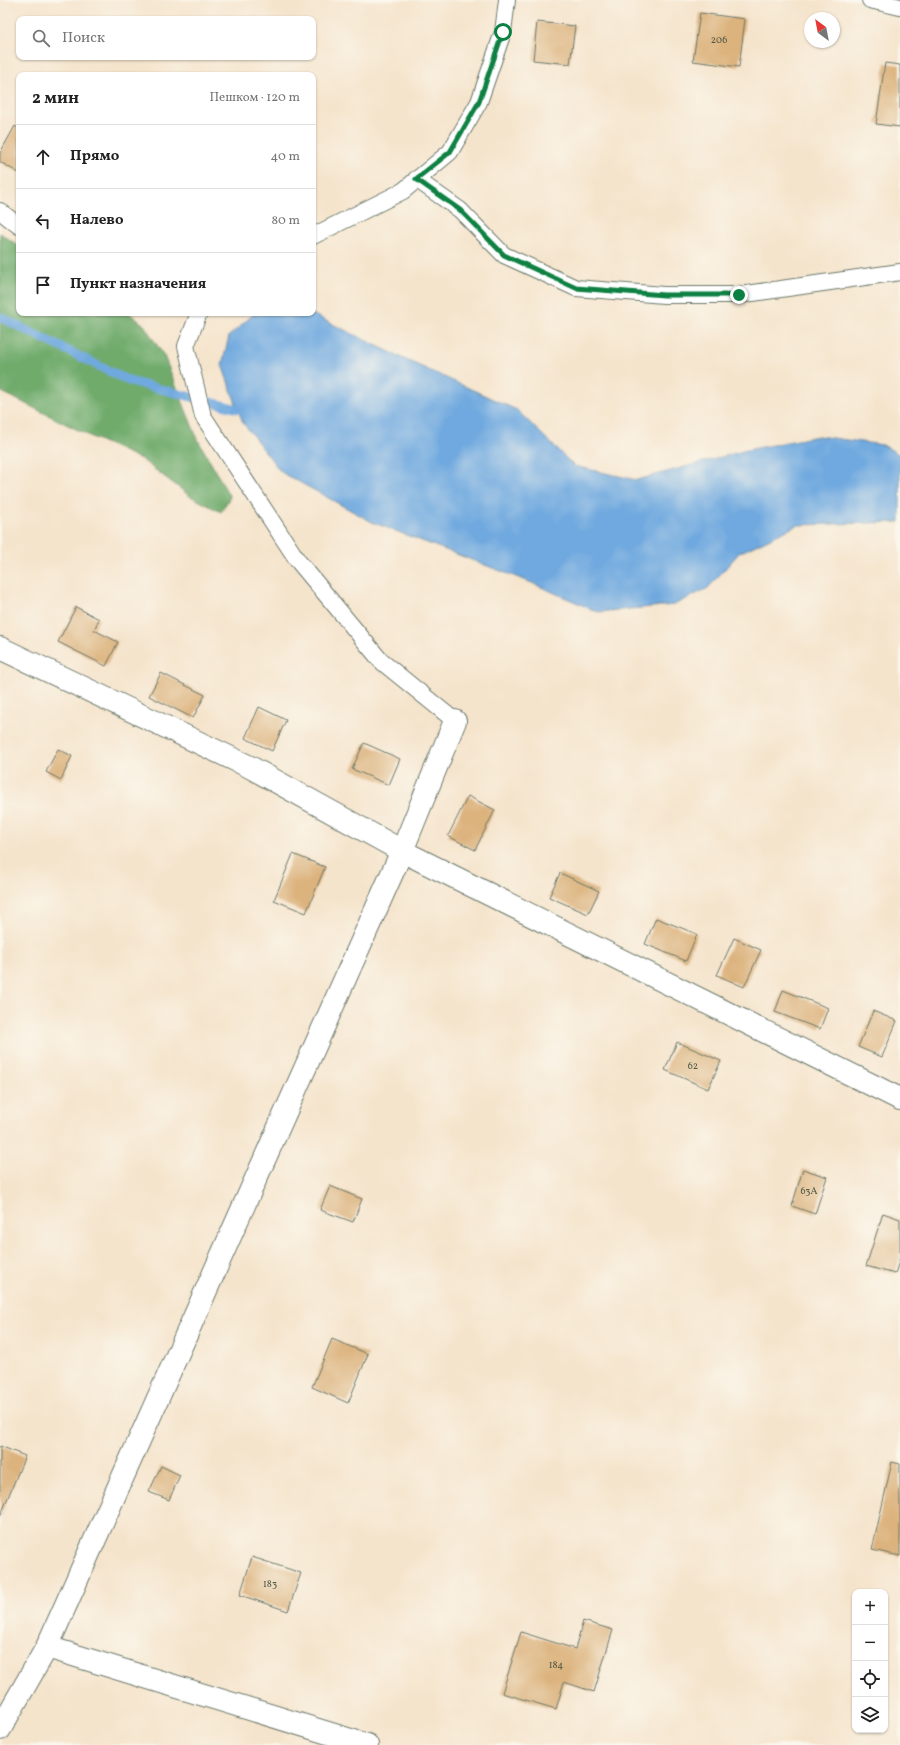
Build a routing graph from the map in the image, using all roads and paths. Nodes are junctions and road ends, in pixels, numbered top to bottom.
1 (507, 0) edge
2 (870, 0) edge
3 (900, 7) edge
4 (416, 179) junction
5 (0, 211) edge
6 (16, 224) edge
7 (316, 234) edge
8 (900, 272) edge
9 (198, 316) edge
10 (0, 648) edge
11 (455, 721) joint
12 (402, 851) junction
13 (900, 1098) edge
14 (47, 1647) junction
15 (0, 1729) edge
16 (367, 1745) edge

1 - 4 lane
2 - 3 lane
4 - 7 lane
4 - 8 lane
5 - 6 lane
9 - 11 lane
10 - 12 street
11 - 12 street
12 - 13 street
12 - 14 street
14 - 15 street
14 - 16 street

